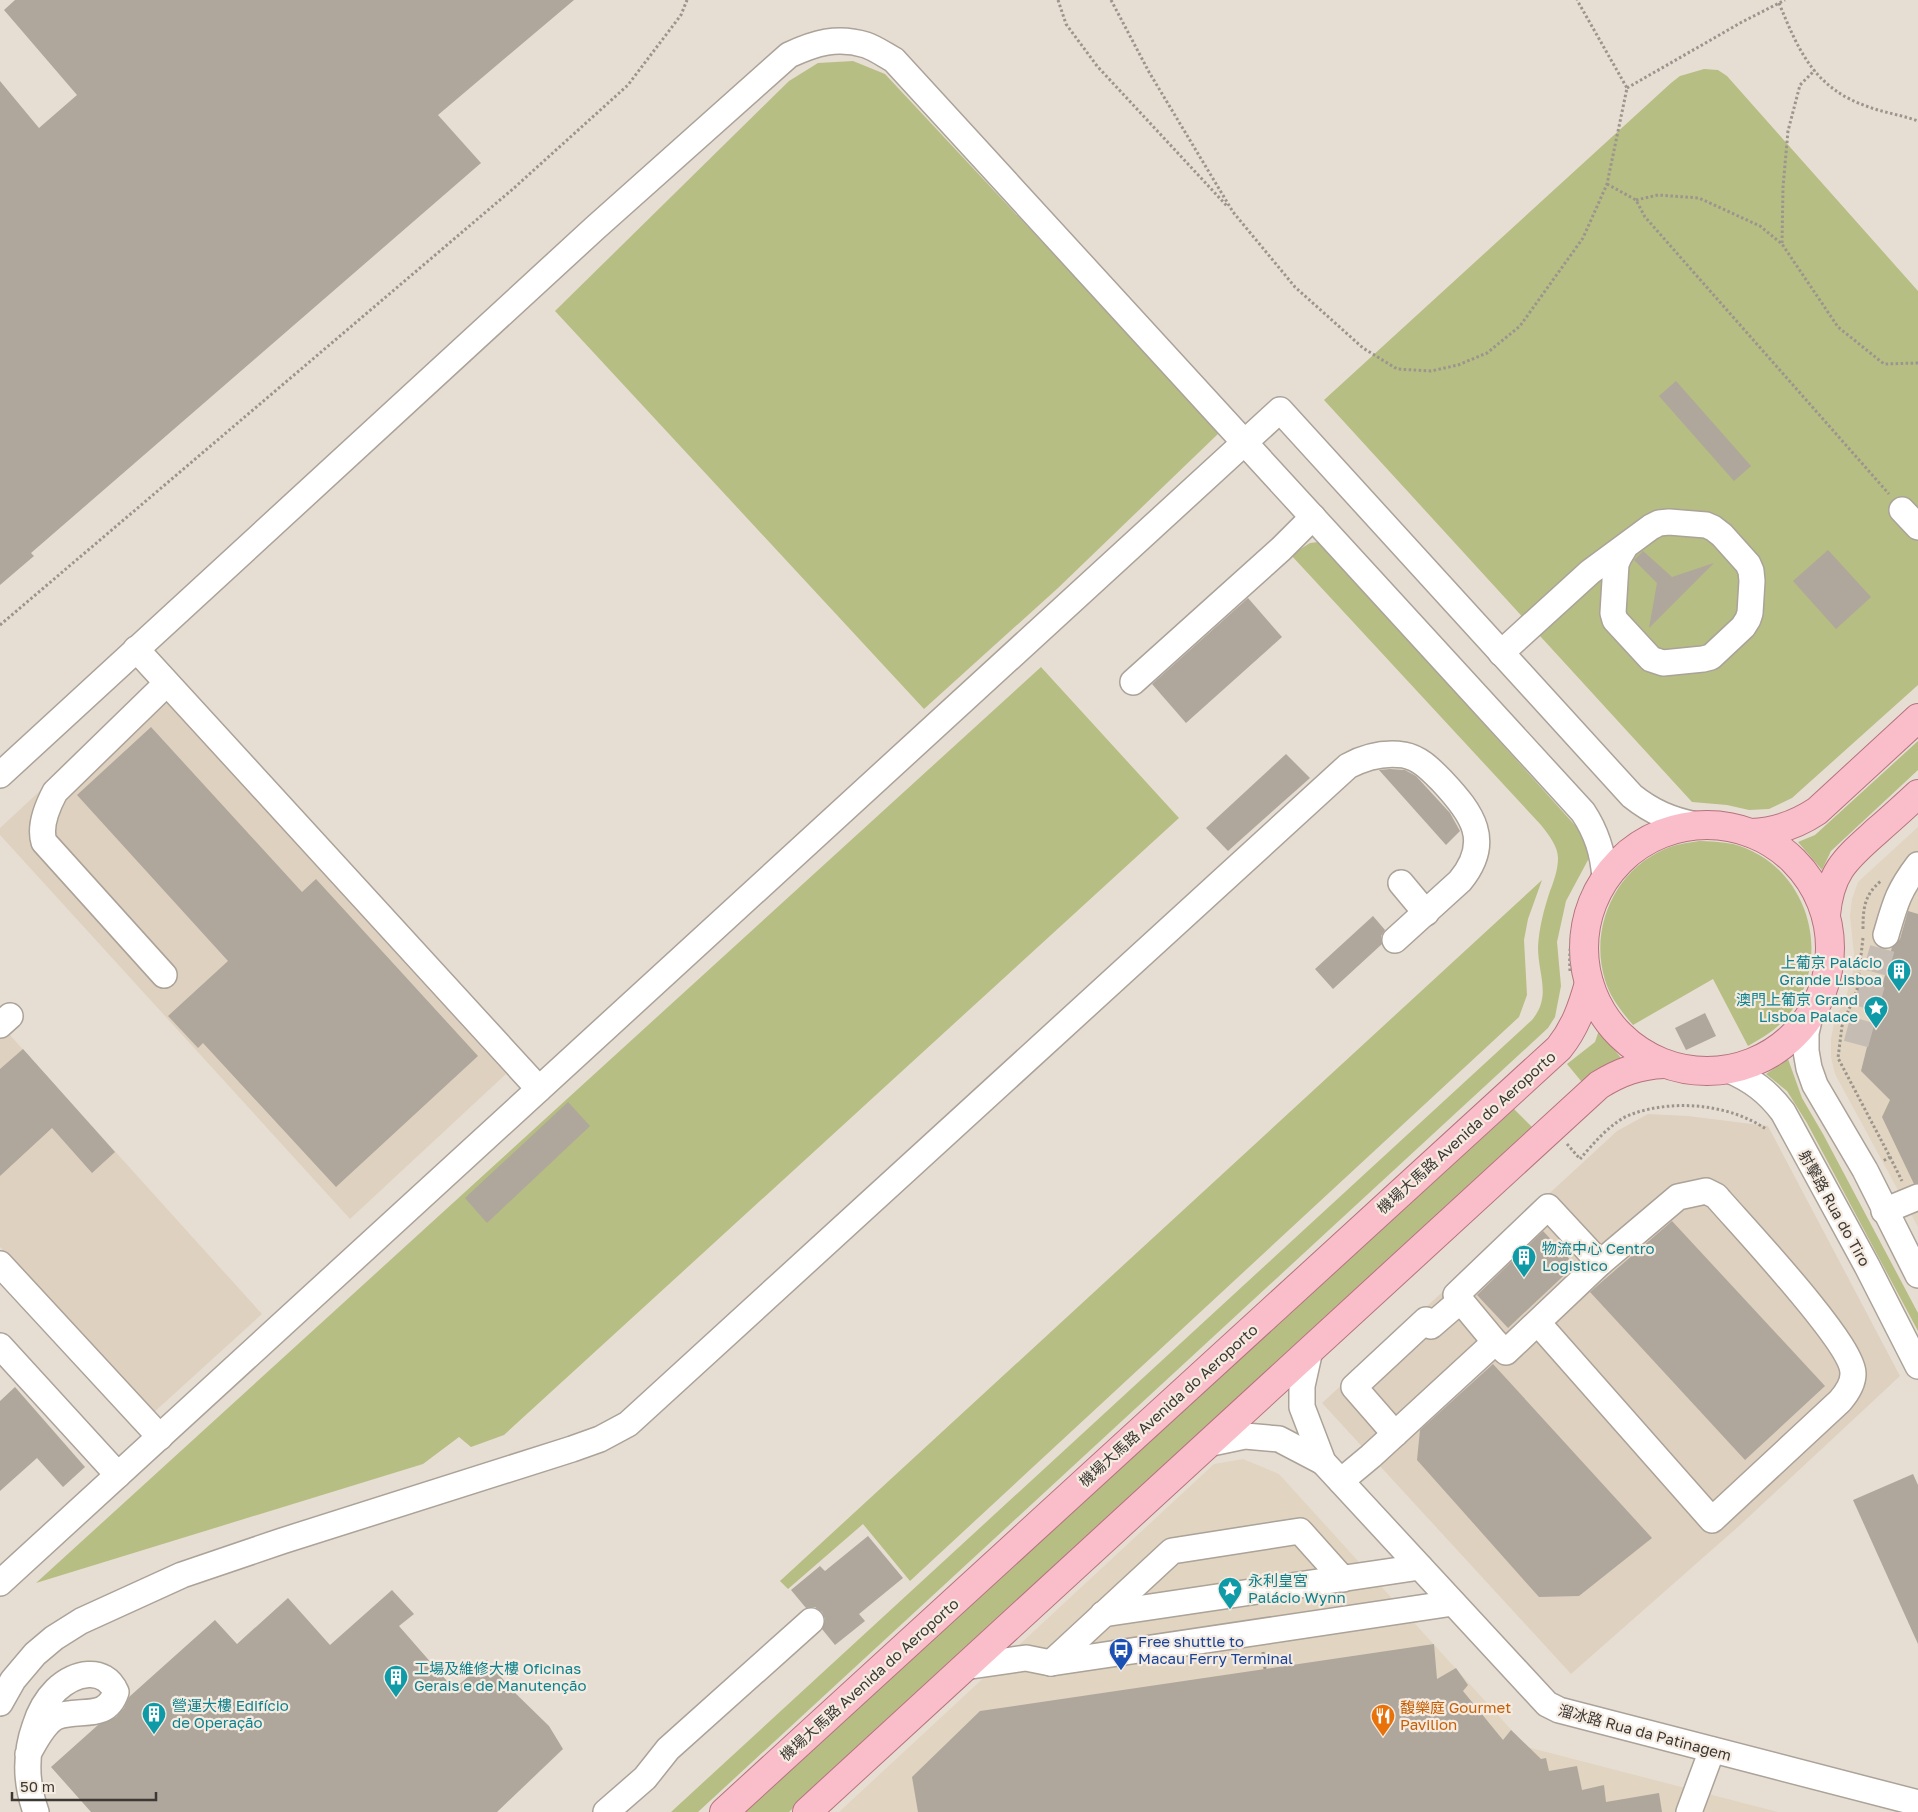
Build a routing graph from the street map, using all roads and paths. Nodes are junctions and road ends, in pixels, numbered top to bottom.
1 (687, 0) edge
2 (1058, 0) edge
3 (1111, 0) edge
4 (1577, 0) edge
5 (1785, 0) edge
6 (1779, 3) junction
7 (1815, 70) junction
8 (1627, 88) junction
9 (1918, 121) edge
10 (1607, 184) junction
11 (1636, 200) junction
12 (1233, 212) junction
13 (1782, 244) junction
14 (1918, 363) edge
15 (1244, 442) junction
16 (1313, 517) junction
17 (1910, 518) edge
18 (1625, 547) junction
19 (0, 625) edge
20 (136, 649) junction
21 (1501, 653) junction
22 (1134, 682) dead end
23 (166, 684) junction
24 (1918, 718) edge
25 (0, 775) edge
26 (1918, 794) edge
27 (1696, 825) junction
28 (1751, 833) junction
29 (1918, 865) edge
30 (1605, 878) junction
31 (1882, 879) dead end
32 (1401, 883) dead end
33 (1426, 913) junction
34 (1826, 915) junction
35 (1886, 935) tunnel mouth
36 (1395, 940) dead end
37 (164, 975) dead end
38 (1589, 984) junction
39 (1810, 1016) junction
40 (1664, 1064) junction
41 (1729, 1070) junction
42 (538, 1089) junction
43 (1865, 1170) junction
44 (1918, 1198) edge
45 (1884, 1211) junction
46 (1600, 1263) junction
47 (0, 1264) edge
48 (1918, 1275) edge
49 (1460, 1301) junction
50 (1538, 1324) junction
51 (1495, 1342) junction
52 (0, 1346) edge
53 (1310, 1350) junction
54 (1918, 1366) edge
55 (1395, 1434) junction
56 (160, 1437) junction
57 (1207, 1444) junction
58 (1324, 1462) junction
59 (118, 1475) junction
60 (1341, 1481) junction
61 (1420, 1567) junction
62 (1343, 1579) junction
63 (0, 1583) edge
64 (1453, 1603) junction
65 (1103, 1614) junction
66 (811, 1621) dead end
67 (1051, 1663) junction
68 (964, 1668) junction
69 (0, 1703) edge
70 (1712, 1750) junction
71 (28, 1754) dead end
72 (33, 1801) edge
73 (1918, 1803) edge
74 (43, 1812) edge
75 (606, 1812) edge
76 (724, 1812) edge
77 (806, 1812) edge
78 (1689, 1812) edge

1 - 19 path
2 - 12 path
3 - 12 path
4 - 8 path
5 - 6 path
6 - 7 path
6 - 8 path
7 - 9 path
7 - 13 path
8 - 10 path
10 - 11 path
10 - 12 path
11 - 13 path
11 - 17 path
13 - 14 path
15 - 16 street
15 - 20 street
15 - 21 street
15 - 42 street
16 - 22 street
16 - 30 street
18 - 18 street
18 - 21 street
20 - 23 street
20 - 25 street
21 - 27 street
23 - 37 street
23 - 42 street
24 - 28 main road
26 - 34 main road
27 - 28 main road
27 - 30 main road
28 - 34 main road
29 - 35 street
30 - 38 main road
31 - 43 path
32 - 33 street
33 - 36 street
33 - 69 street
34 - 39 main road
38 - 40 main road
38 - 76 main road, 機場大馬路 Avenida do Aeroporto
39 - 41 main road
39 - 43 street
40 - 41 main road
40 - 53 main road
41 - 54 street, 射擊路 Rua do Tiro
42 - 56 street
43 - 45 street
44 - 45 street
45 - 48 street
46 - 49 street
46 - 50 street
46 - 50 street
47 - 56 street
49 - 51 street
49 - 55 street
50 - 51 street
51 - 55 street
52 - 59 street
53 - 57 main road
53 - 58 street, 溜冰路 Rua da Patinagem
55 - 60 street
56 - 59 street
57 - 58 street, 溜冰路 Rua da Patinagem
57 - 68 main road
58 - 60 street, 溜冰路 Rua da Patinagem
59 - 63 street
60 - 61 street, 溜冰路 Rua da Patinagem
61 - 62 street
61 - 64 street, 溜冰路 Rua da Patinagem
62 - 65 street
62 - 65 street
64 - 67 street
64 - 70 street, 溜冰路 Rua da Patinagem
65 - 67 street
66 - 75 street
67 - 68 street
68 - 77 main road
70 - 73 street, 溜冰路 Rua da Patinagem
70 - 78 street
71 - 72 street
72 - 74 street

